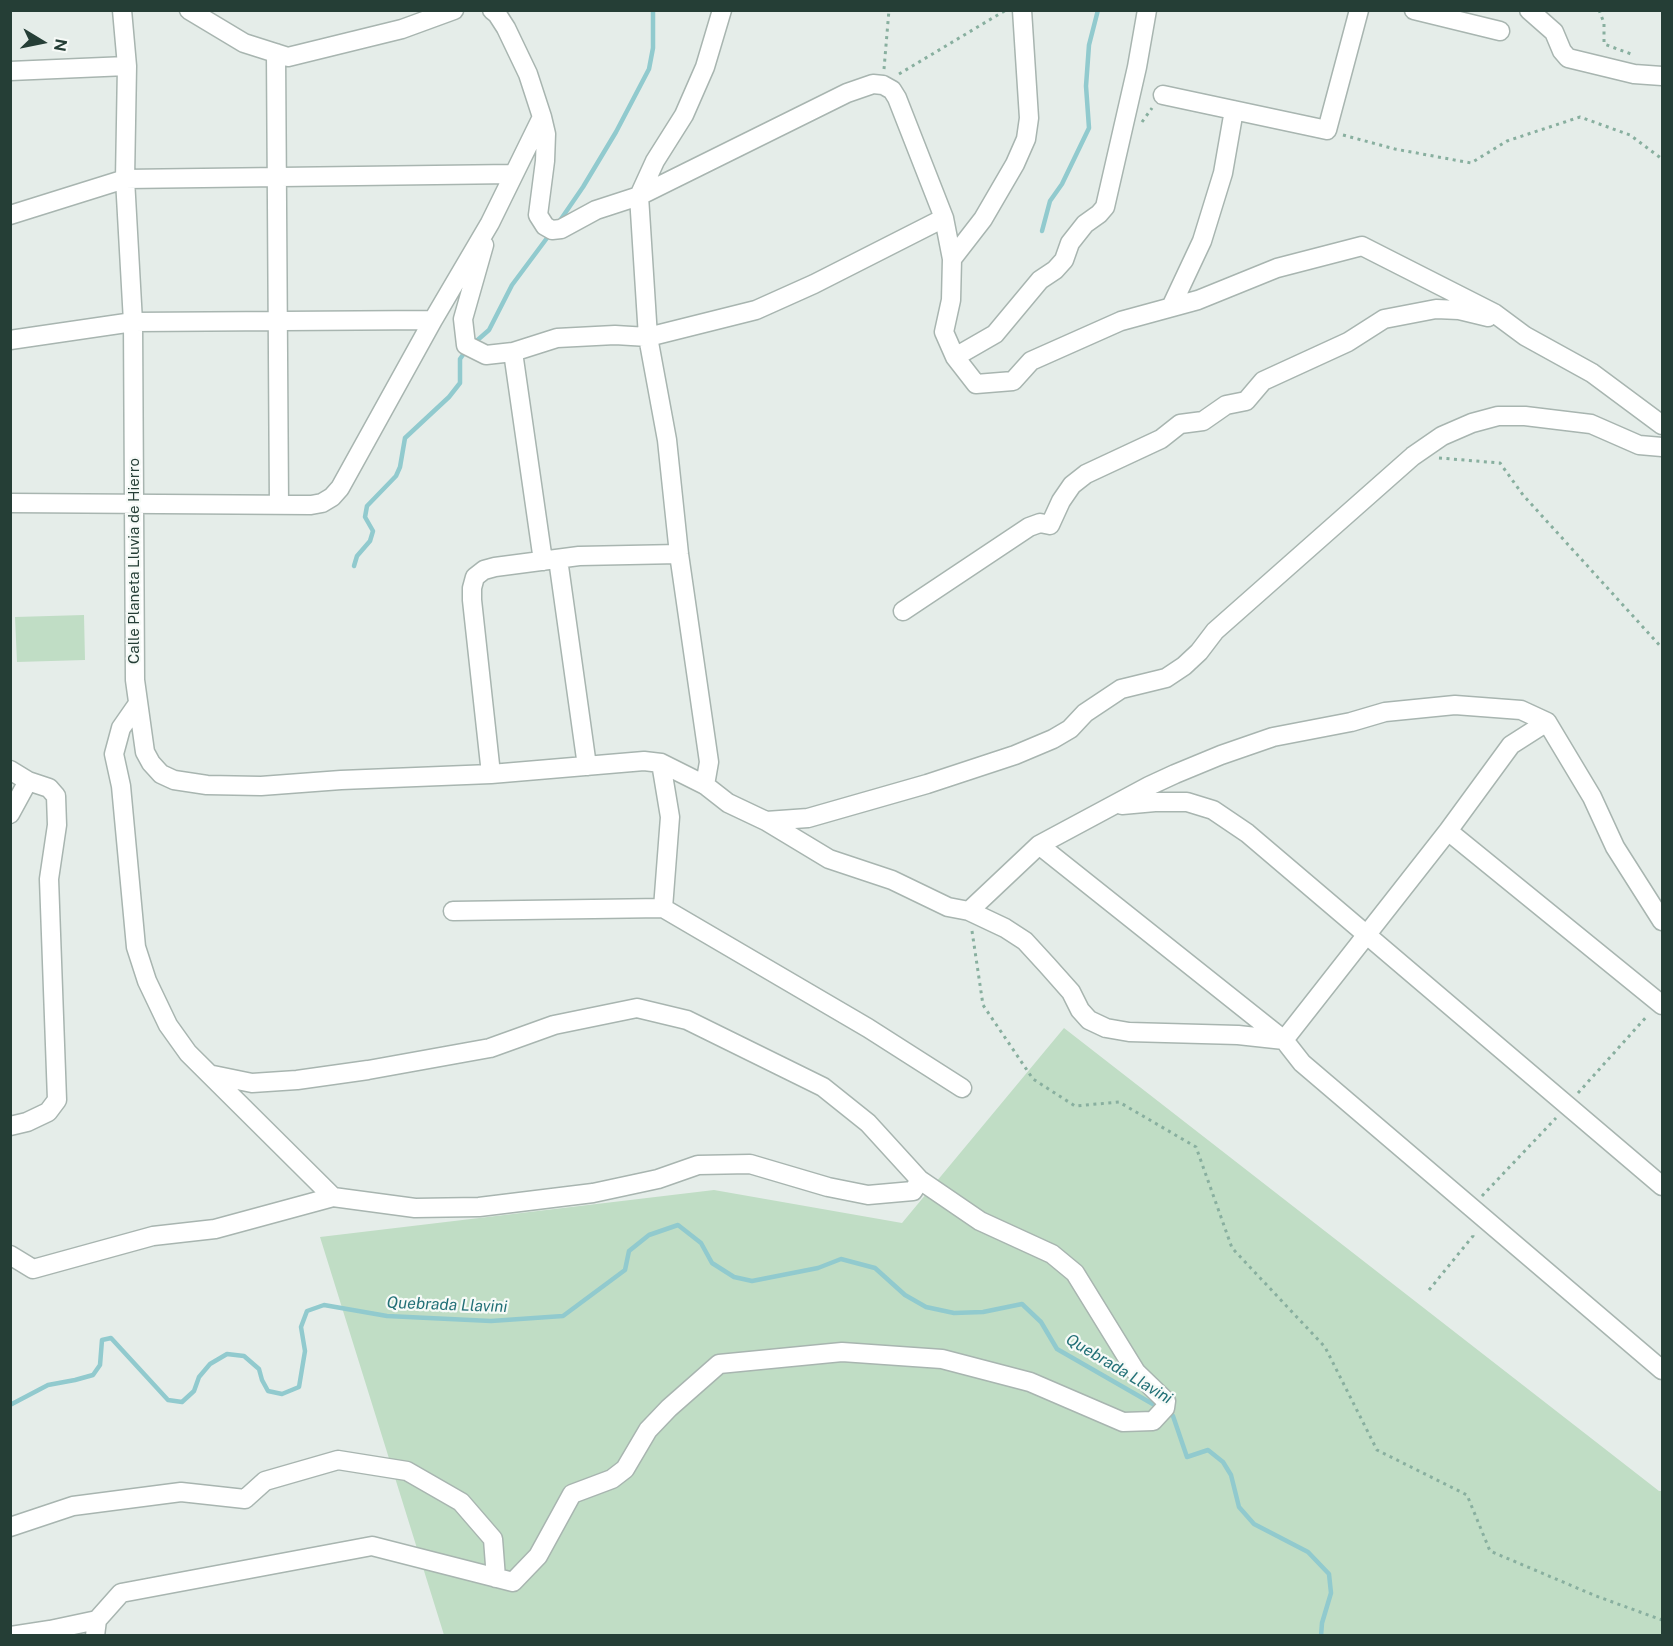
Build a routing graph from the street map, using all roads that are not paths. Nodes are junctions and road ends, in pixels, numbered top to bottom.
1 (122, 10) edge
2 (189, 10) edge
3 (454, 10) edge
4 (492, 10) edge
5 (722, 10) edge
6 (1022, 10) edge
7 (1147, 10) edge
8 (1359, 10) edge
9 (1414, 10) edge
10 (1528, 10) edge
11 (1500, 31) dead end
12 (276, 53) junction
13 (128, 66) junction
14 (10, 71) edge
15 (1662, 76) edge
16 (1163, 94) dead end
17 (1234, 110) junction
18 (542, 117) junction
19 (513, 174) junction
20 (276, 178) junction
21 (125, 179) junction
22 (639, 196) junction
23 (10, 215) edge
24 (944, 218) junction
25 (490, 222) junction
26 (952, 259) junction
27 (1172, 307) junction
28 (433, 320) junction
29 (277, 321) junction
30 (133, 322) junction
31 (1514, 328) junction
32 (648, 337) junction
33 (10, 340) edge
34 (513, 352) junction
35 (956, 357) junction
36 (1662, 425) edge
37 (1662, 447) edge
38 (134, 502) junction
39 (10, 503) edge
40 (279, 505) junction
41 (679, 554) junction
42 (550, 560) junction
43 (903, 611) dead end
44 (137, 705) junction
45 (1547, 722) junction
46 (661, 763) junction
47 (587, 766) junction
48 (10, 770) edge
49 (491, 774) junction
50 (28, 781) junction
51 (705, 785) junction
52 (1114, 805) junction
53 (12, 807) edge
54 (766, 821) junction
55 (1448, 831) junction
56 (1039, 845) junction
57 (1641, 888) junction
58 (1662, 899) edge
59 (663, 908) junction
60 (453, 910) dead end
61 (969, 911) junction
62 (1662, 921) edge
63 (1366, 935) junction
64 (1661, 1004) edge
65 (1284, 1040) junction
66 (213, 1075) junction
67 (962, 1088) dead end
68 (10, 1126) edge
69 (920, 1180) junction
70 (1662, 1186) edge
71 (333, 1197) junction
72 (11, 1256) edge
73 (1662, 1370) edge
74 (10, 1527) edge
75 (496, 1578) junction
76 (96, 1628) edge
77 (11, 1635) edge

1 - 13 street, Calle Planeta Lluvia de Hierro
2 - 12 street
3 - 12 street
4 - 18 street
5 - 22 street
6 - 26 street
7 - 35 street
8 - 17 street
9 - 11 street
10 - 15 street
12 - 20 street
13 - 14 street
13 - 21 street, Calle Planeta Lluvia de Hierro
16 - 17 street
17 - 27 street
18 - 19 street
18 - 22 street
19 - 20 street
19 - 25 street
20 - 21 street
20 - 29 street
21 - 23 street
21 - 30 street, Calle Planeta Lluvia de Hierro
22 - 24 street
22 - 32 street
24 - 26 street
24 - 32 street
25 - 28 street
25 - 34 street
26 - 35 street
27 - 31 street
27 - 35 street
28 - 29 street
28 - 40 street
29 - 30 street
29 - 40 street
30 - 33 street
30 - 38 street, Calle Planeta Lluvia de Hierro
31 - 36 street
31 - 43 street
32 - 34 street
32 - 41 street
34 - 42 street
37 - 54 street
38 - 39 street
38 - 40 street
38 - 44 street, Calle Planeta Lluvia de Hierro
41 - 42 street
41 - 51 street
42 - 47 street
42 - 49 street
44 - 49 street, Calle Planeta Lluvia de Hierro
44 - 66 street
45 - 52 street
45 - 55 street
45 - 57 street
46 - 47 street, Calle Planeta Lluvia de Hierro
46 - 51 street
46 - 59 street
47 - 49 street, Calle Planeta Lluvia de Hierro
48 - 50 street
50 - 53 street
50 - 68 street
51 - 54 street
52 - 56 street
52 - 63 street
54 - 61 street
55 - 63 street
55 - 64 street
56 - 61 street
56 - 65 street
57 - 58 street
57 - 62 street
59 - 60 street
59 - 67 street
61 - 65 street
63 - 65 street
63 - 70 street
65 - 73 street
66 - 69 street
66 - 71 street
69 - 71 street
69 - 75 street
71 - 72 street
74 - 75 street
75 - 76 street
76 - 77 street

